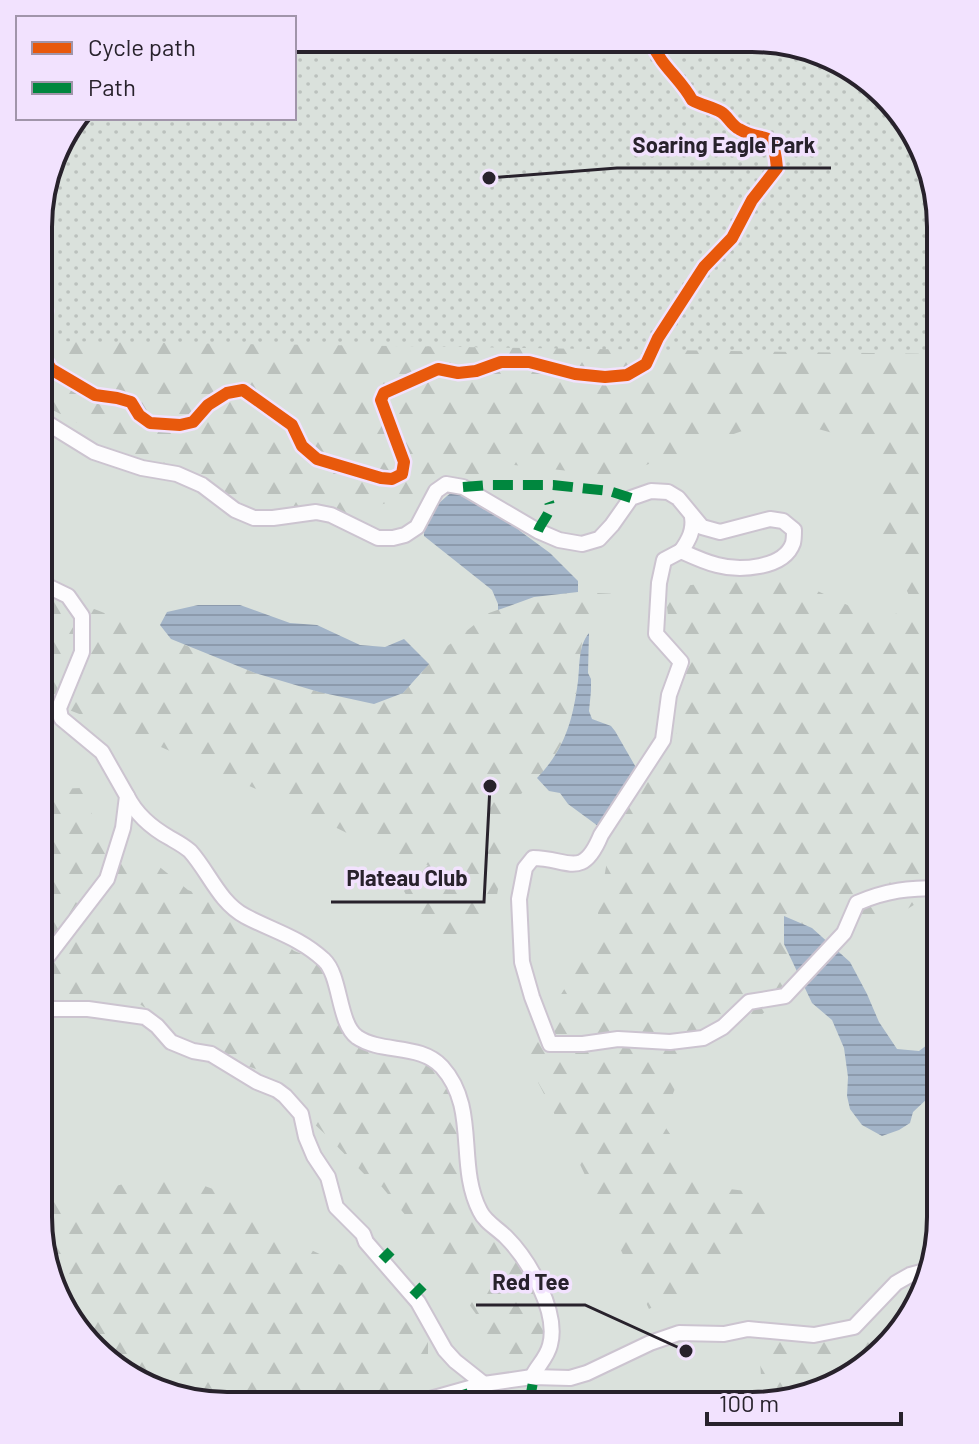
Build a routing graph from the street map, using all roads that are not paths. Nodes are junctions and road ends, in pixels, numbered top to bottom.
1 (52, 426) edge
2 (692, 517) junction
3 (681, 551) junction
4 (52, 588) edge
5 (127, 796) junction
6 (927, 888) edge
7 (52, 951) edge
8 (52, 1009) edge
9 (918, 1273) edge
10 (532, 1377) junction
11 (484, 1384) junction
12 (455, 1392) edge

1 - 2 lane
2 - 3 lane
2 - 3 lane
3 - 6 lane
4 - 5 lane
5 - 7 lane
5 - 10 lane
8 - 11 lane
9 - 10 lane
10 - 11 lane
11 - 12 lane

